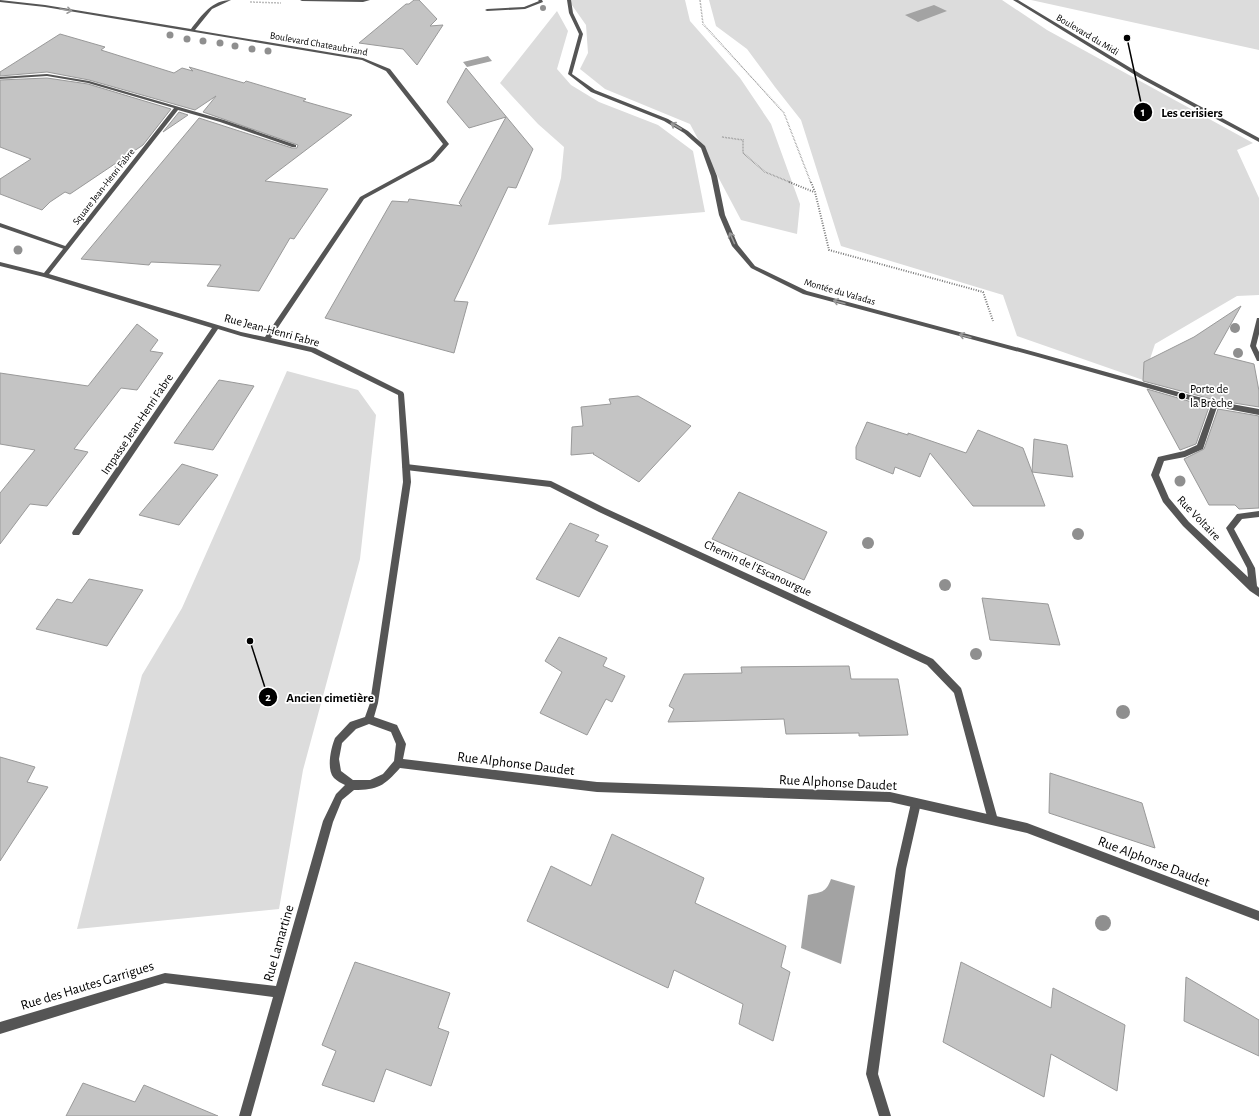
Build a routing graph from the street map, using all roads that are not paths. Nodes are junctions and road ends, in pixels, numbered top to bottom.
1 (229, 0) edge
2 (302, 0) edge
3 (368, 0) edge
4 (540, 0) edge
5 (569, 0) edge
6 (1014, 0) edge
7 (0, 1) edge
8 (487, 10) dead end
9 (192, 30) junction
10 (0, 78) edge
11 (176, 109) junction
12 (1259, 140) edge
13 (294, 146) dead end
14 (0, 225) edge
15 (66, 248) junction
16 (0, 264) edge
17 (44, 275) junction
18 (1259, 320) edge
19 (216, 327) junction
20 (266, 340) junction
21 (1259, 359) edge
22 (1215, 404) junction
23 (1259, 412) edge
24 (406, 467) junction
25 (1259, 514) edge
26 (76, 533) dead end
27 (1256, 590) edge
28 (369, 720) junction
29 (398, 763) junction
30 (352, 785) junction
31 (916, 803) junction
32 (993, 820) junction
33 (1259, 916) edge
34 (279, 992) junction
35 (0, 1028) edge
36 (245, 1116) edge
37 (885, 1116) edge

1 - 9 street
2 - 3 street
4 - 8 street
22 -> 5 street, Montée du Valadas
6 - 12 street, Boulevard du Midi
7 -> 9 street, Boulevard Chateaubriand
9 - 20 street, Boulevard Chateaubriand
10 - 11 street
11 - 13 street
11 - 15 street, Square Jean-Henri Fabre
14 - 15 street
15 - 17 street, Square Jean-Henri Fabre
16 - 17 street, Rue Jean-Henri Fabre
17 - 19 street, Rue Jean-Henri Fabre
18 - 21 street
19 - 20 street, Rue Jean-Henri Fabre
19 - 26 street, Impasse Jean-Henri Fabre
20 - 24 street, Rue Jean-Henri Fabre
22 - 23 street, Montée du Valadas
22 - 27 street, Rue Voltaire
24 - 28 street, Rue Jean-Henri Fabre
24 - 32 street, Chemin de l'Escanourgue
25 - 27 street
28 - 29 street
28 - 30 street
29 - 30 street
29 - 31 street, Rue Alphonse Daudet
30 - 34 street, Rue Lamartine
31 - 32 street, Rue Alphonse Daudet
31 - 37 street
32 - 33 street, Rue Alphonse Daudet
34 - 35 street, Rue des Hautes Garrigues
34 - 36 street, Rue Lamartine

